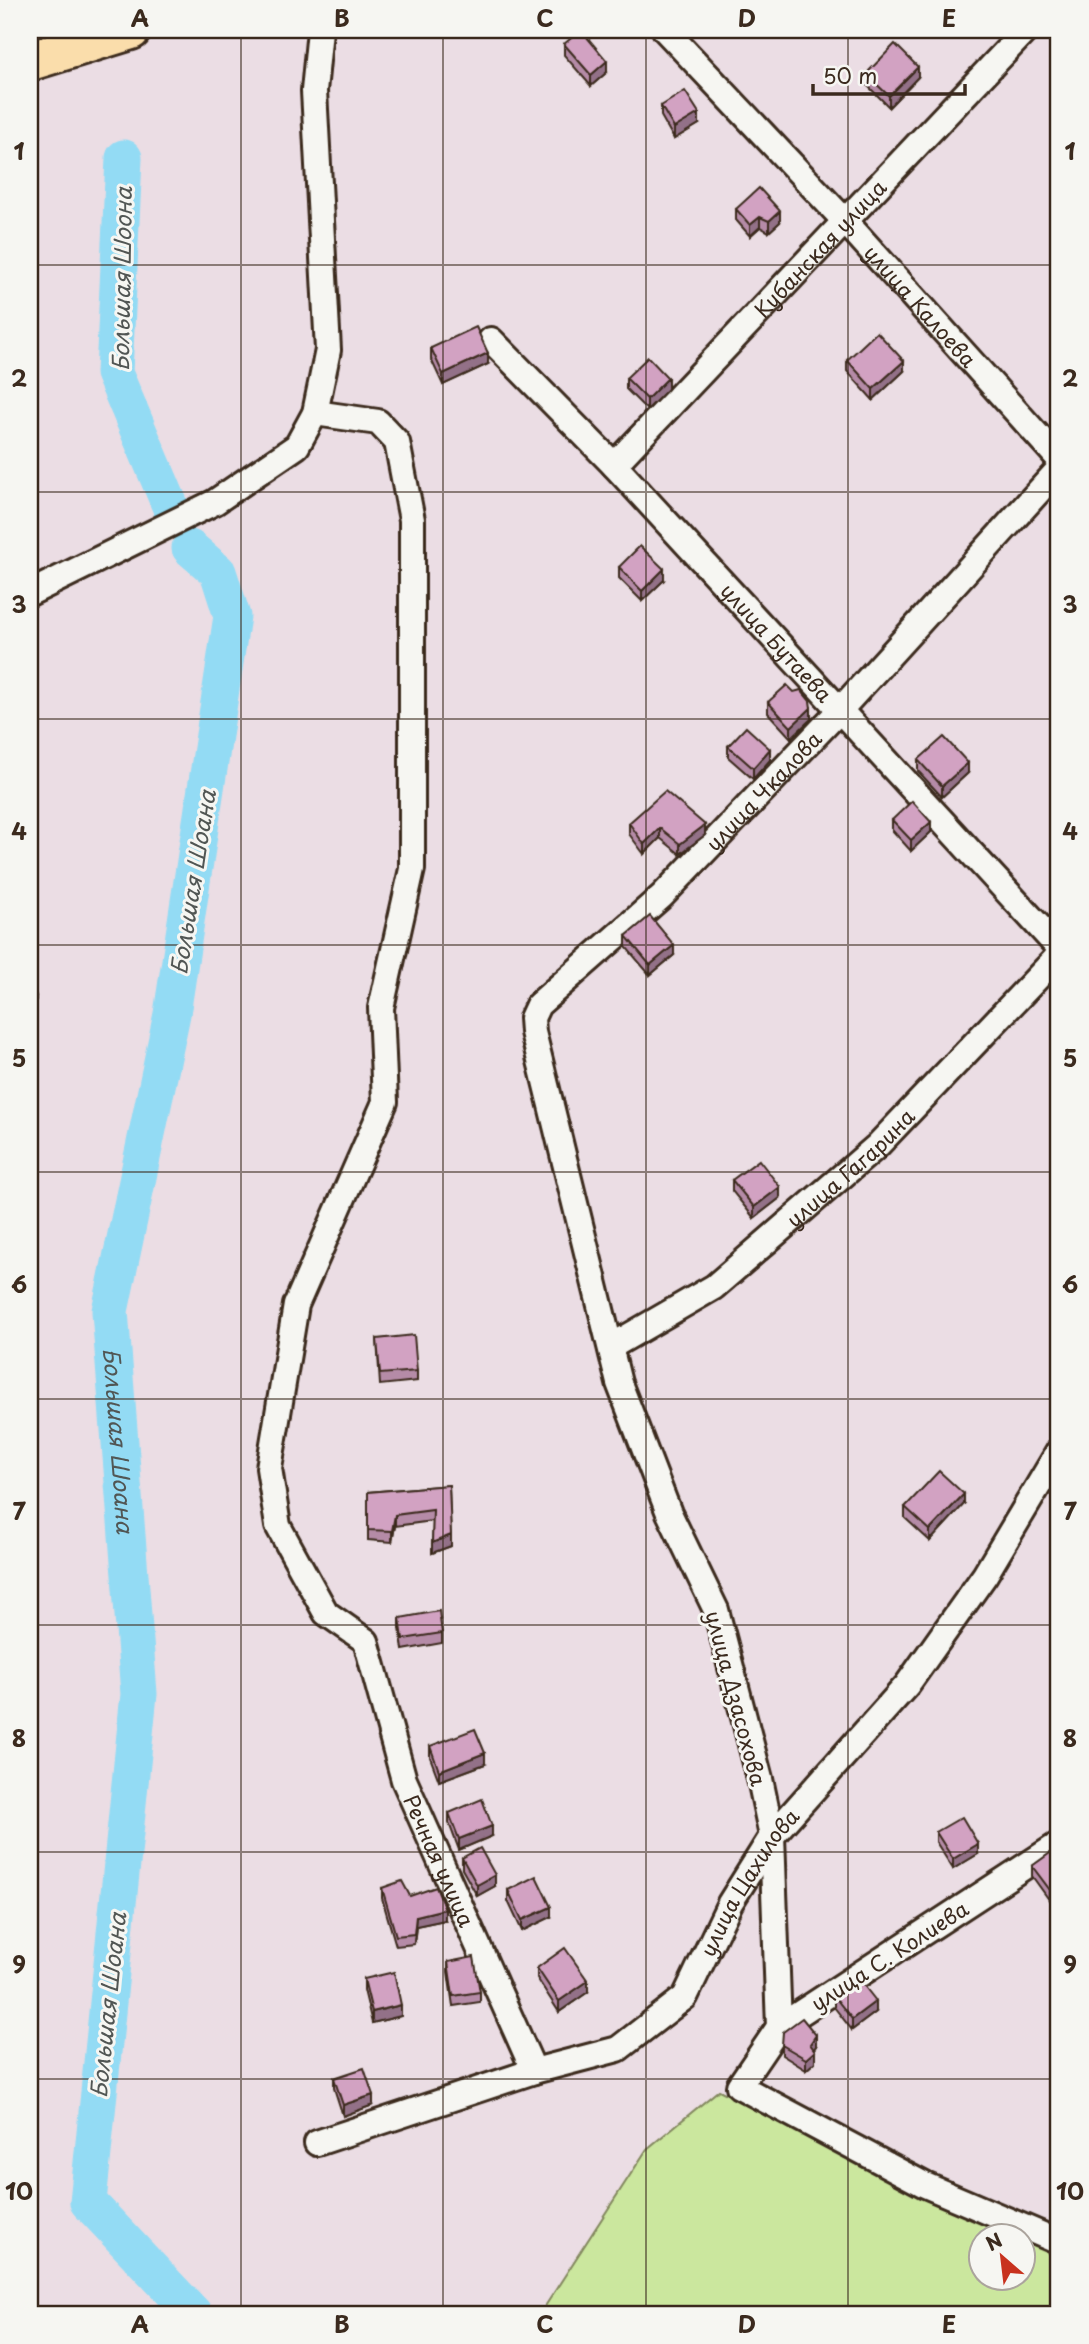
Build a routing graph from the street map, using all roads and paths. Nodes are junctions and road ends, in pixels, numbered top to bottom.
1 (131, 30) edge
2 (320, 30) edge
3 (665, 30) edge
4 (1026, 30) edge
5 (30, 61) edge
6 (844, 220) junction
7 (491, 340) dead end
8 (315, 413) junction
9 (1059, 459) edge
10 (614, 464) junction
11 (1059, 469) edge
12 (30, 593) edge
13 (840, 710) junction
14 (1059, 948) edge
15 (1059, 955) edge
16 (538, 1004) joint
17 (612, 1346) junction
18 (1059, 1451) edge
19 (772, 1836) junction
20 (1059, 1844) edge
21 (779, 2027) junction
22 (534, 2071) junction
23 (317, 2143) dead end
24 (1059, 2242) edge

1 - 5 main road
2 - 8 street
3 - 6 street, улица Калоева
4 - 6 street, Кубанская улица
6 - 9 street, улица Калоева
6 - 10 street, Кубанская улица
7 - 10 street, улица Бутаева
8 - 12 street
8 - 22 street, Речная улица
10 - 13 street, улица Бутаева
11 - 13 street, улица Чкалова
13 - 14 street, улица Бутаева
13 - 16 street, улица Чкалова
15 - 17 street, улица Гагарина
16 - 17 street, улица Дзасохова
17 - 19 street, улица Дзасохова
18 - 19 street, улица Цахилова
19 - 21 street, улица Дзасохова
19 - 22 street, улица Цахилова
20 - 21 street, улица С. Колиева
21 - 24 street, улица С. Колиева
22 - 23 street, улица Цахилова

